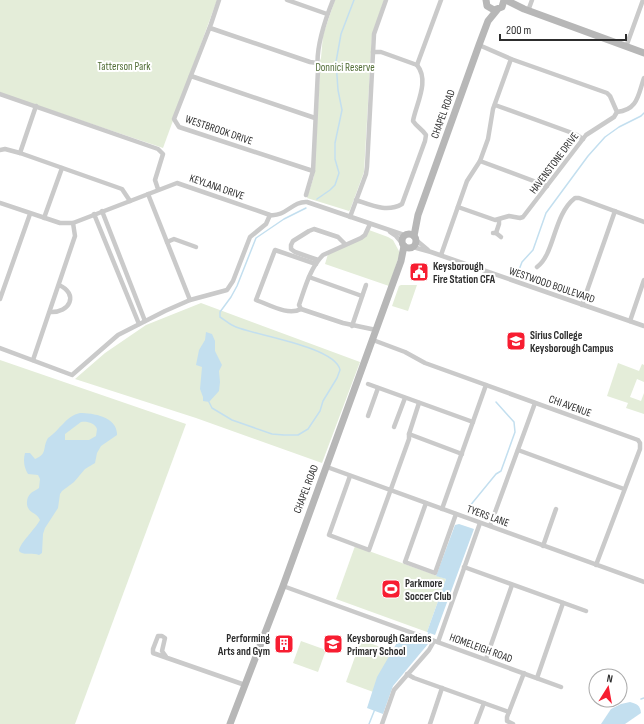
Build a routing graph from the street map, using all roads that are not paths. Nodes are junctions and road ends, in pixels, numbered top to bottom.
1 (219, 0) edge
2 (287, 0) edge
3 (333, 0) edge
4 (386, 0) edge
5 (441, 0) edge
6 (486, 0) edge
7 (532, 0) edge
8 (643, 0) edge
9 (502, 4) edge
10 (489, 8) junction
11 (526, 10) junction
12 (327, 14) junction
13 (488, 21) junction
14 (210, 28) junction
15 (479, 47) junction
16 (626, 47) junction
17 (373, 52) junction
18 (644, 53) edge
19 (511, 59) junction
20 (317, 63) junction
21 (417, 65) junction
22 (191, 76) junction
23 (644, 78) edge
24 (0, 94) edge
25 (495, 104) junction
26 (36, 106) junction
27 (617, 112) junction
28 (315, 118) junction
29 (583, 138) junction
30 (0, 150) edge
31 (20, 153) junction
32 (480, 161) junction
33 (62, 168) junction
34 (313, 171) junction
35 (547, 186) junction
36 (158, 190) junction
37 (148, 194) junction
38 (306, 195) dead end
39 (356, 200) junction
40 (130, 201) junction
41 (0, 203) edge
42 (458, 207) junction
43 (102, 211) junction
44 (615, 211) junction
45 (30, 214) junction
46 (94, 214) junction
47 (270, 215) junction
48 (418, 215) junction
49 (350, 217) junction
50 (44, 218) junction
51 (499, 220) junction
52 (644, 222) edge
53 (73, 223) junction
54 (370, 224) junction
55 (381, 228) junction
56 (405, 235) junction
57 (501, 237) dead end
58 (167, 242) junction
59 (345, 244) junction
60 (410, 244) junction
61 (196, 247) dead end
62 (432, 252) junction
63 (440, 255) junction
64 (317, 262) junction
65 (537, 267) dead end
66 (309, 277) junction
67 (644, 280) edge
68 (59, 285) junction
69 (366, 285) dead end
70 (362, 296) junction
71 (0, 299) edge
72 (190, 300) junction
73 (582, 305) junction
74 (301, 309) junction
75 (50, 312) junction
76 (145, 321) junction
77 (630, 321) junction
78 (140, 324) junction
79 (352, 326) junction
80 (644, 326) edge
81 (376, 330) junction
82 (373, 340) junction
83 (0, 348) edge
84 (32, 360) junction
85 (368, 384) dead end
86 (486, 385) junction
87 (378, 388) junction
88 (405, 398) junction
89 (535, 402) junction
90 (419, 403) junction
91 (368, 416) dead end
92 (473, 422) junction
93 (394, 427) dead end
94 (409, 434) junction
95 (518, 450) junction
96 (462, 454) junction
97 (327, 467) junction
98 (350, 476) junction
99 (624, 489) junction
100 (391, 491) junction
101 (426, 503) junction
102 (442, 509) junction
103 (556, 510) dead end
104 (456, 514) junction
105 (480, 522) junction
106 (490, 526) junction
107 (543, 546) junction
108 (596, 565) junction
109 (464, 567) junction
110 (644, 582) edge
111 (512, 585) junction
112 (283, 586) junction
113 (563, 603) junction
114 (586, 611) dead end
115 (436, 641) junction
116 (167, 658) junction
117 (486, 659) junction
118 (524, 673) junction
119 (407, 674) junction
120 (537, 678) junction
121 (245, 685) junction
122 (561, 687) dead end
123 (442, 688) junction
124 (484, 703) junction
125 (509, 712) junction
126 (230, 724) edge
127 (382, 724) edge
128 (430, 724) edge
129 (476, 724) edge
130 (513, 724) edge

1 - 14 street, WESTBROOK DRIVE
2 - 12 street
3 - 12 street
4 - 17 street
5 - 21 street
6 - 10 main road
7 - 11 street
8 - 16 street
9 - 10 main road
9 - 11 main road
9 - 13 main road, CHAPEL ROAD
10 - 13 main road, CHAPEL ROAD
11 - 16 main road
12 - 20 street
13 - 15 main road, CHAPEL ROAD
14 - 20 street
14 - 22 street, WESTBROOK DRIVE
15 - 19 street
15 - 48 main road, CHAPEL ROAD
16 - 18 main road
17 - 21 street
17 - 39 street
19 - 25 street
19 - 27 street
20 - 28 street
21 - 39 street
22 - 28 street
22 - 34 street, WESTBROOK DRIVE
23 - 27 street, HAVENSTONE DRIVE
24 - 26 street
25 - 29 street
25 - 32 street
26 - 31 street
26 - 36 street
27 - 29 street, HAVENSTONE DRIVE
28 - 34 street
29 - 35 street, HAVENSTONE DRIVE
30 - 31 street
31 - 33 street
32 - 35 street
32 - 42 street
33 - 40 street
33 - 50 street
34 - 38 street
35 - 51 street, HAVENSTONE DRIVE
36 - 37 street, KEYLANA DRIVE
36 - 47 street, KEYLANA DRIVE
37 - 40 street, KEYLANA DRIVE
37 - 58 street
39 - 49 street
40 - 43 street, KEYLANA DRIVE
41 - 45 street, KEYLANA DRIVE
42 - 51 street, HAVENSTONE DRIVE
42 - 63 street
43 - 46 street, KEYLANA DRIVE
43 - 76 street
44 - 52 street
44 - 65 street
44 - 73 street
45 - 50 street, KEYLANA DRIVE
45 - 71 street
46 - 53 street, KEYLANA DRIVE
46 - 78 street
47 - 49 street
47 - 72 street
48 - 56 main road, CHAPEL ROAD
48 - 60 main road, CHAPEL ROAD
49 - 54 street
50 - 53 street, KEYLANA DRIVE
51 - 57 street
53 - 68 street
54 - 55 street
54 - 59 street
55 - 56 street
55 - 60 street
56 - 60 main road, CHAPEL ROAD
58 - 61 street
58 - 72 street
59 - 64 street
59 - 64 street
60 - 62 street, WESTWOOD BOULEVARD
60 - 62 street, WESTWOOD BOULEVARD
60 - 81 main road, CHAPEL ROAD
62 - 63 street, WESTWOOD BOULEVARD
63 - 73 street, WESTWOOD BOULEVARD
64 - 66 street
64 - 74 street
66 - 70 street
66 - 74 street
67 - 77 street
68 - 75 street
68 - 75 street
69 - 70 street
70 - 79 street
72 - 76 street
73 - 77 street, WESTWOOD BOULEVARD
74 - 79 street
75 - 84 street
76 - 78 street
77 - 80 street, WESTWOOD BOULEVARD
78 - 84 street
79 - 81 street
81 - 82 main road, CHAPEL ROAD
82 - 86 street, CHI AVENUE
82 - 97 main road, CHAPEL ROAD
83 - 84 street
85 - 87 street
86 - 89 street, CHI AVENUE
86 - 92 street
87 - 88 street
87 - 91 street
88 - 90 street
88 - 93 street
89 - 95 street
89 - 99 street, CHI AVENUE
90 - 92 street
90 - 94 street
92 - 96 street
94 - 96 street
94 - 100 street
95 - 99 street
95 - 106 street
96 - 102 street
97 - 98 street, TYERS LANE
97 - 112 main road, CHAPEL ROAD
98 - 100 street, TYERS LANE
98 - 100 street
99 - 108 street, CHI AVENUE
100 - 101 street, TYERS LANE
101 - 102 street, TYERS LANE
101 - 104 street
102 - 104 street, TYERS LANE
103 - 107 street
104 - 105 street, TYERS LANE
105 - 106 street, TYERS LANE
105 - 109 street
106 - 107 street, TYERS LANE
107 - 108 street, TYERS LANE
108 - 110 street, TYERS LANE
109 - 111 street
109 - 115 street
111 - 113 street
111 - 117 street
112 - 115 street, HOMELEIGH ROAD
112 - 121 main road, CHAPEL ROAD
113 - 114 street
113 - 120 street
115 - 117 street, HOMELEIGH ROAD
115 - 119 street
116 - 116 street
116 - 121 street
117 - 118 street, HOMELEIGH ROAD
118 - 120 street, HOMELEIGH ROAD
118 - 125 street
119 - 123 street
119 - 127 street
120 - 122 street, HOMELEIGH ROAD
121 - 126 main road, CHAPEL ROAD
123 - 124 street
123 - 128 street
124 - 125 street
124 - 129 street
125 - 130 street

